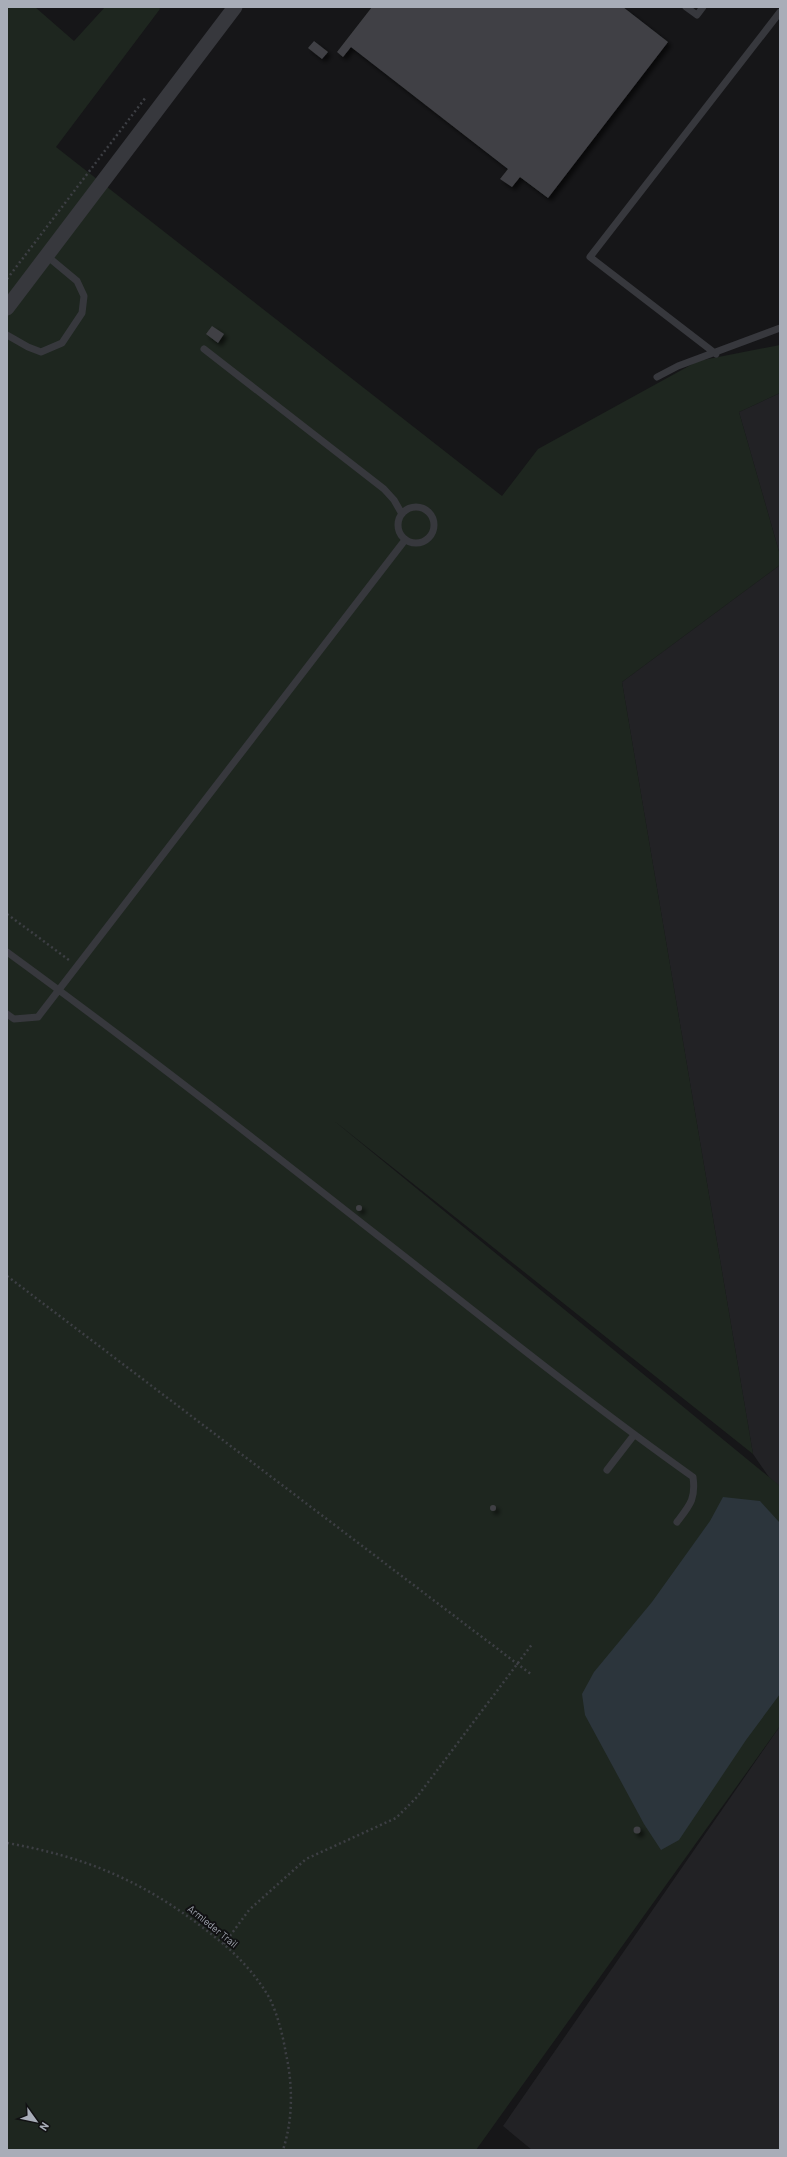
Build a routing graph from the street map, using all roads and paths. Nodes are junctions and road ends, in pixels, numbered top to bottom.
1 (235, 7) edge
2 (686, 7) edge
3 (703, 7) edge
4 (780, 12) edge
5 (147, 96) dead end
6 (47, 256) junction
7 (7, 279) edge
8 (7, 308) edge
9 (780, 328) edge
10 (7, 335) edge
11 (204, 350) dead end
12 (716, 354) junction
13 (657, 377) dead end
14 (402, 514) junction
15 (405, 540) junction
16 (7, 914) edge
17 (7, 952) edge
18 (75, 955) dead end
19 (60, 991) junction
20 (7, 1014) edge
21 (7, 1276) edge
22 (634, 1435) junction
23 (608, 1470) dead end
24 (677, 1522) dead end
25 (533, 1643) dead end
26 (517, 1663) junction
27 (532, 1675) dead end
28 (7, 1843) edge
29 (224, 1944) junction
30 (283, 2150) edge

1 - 6 street
2 - 3 lane
4 - 12 lane
5 - 7 path
6 - 8 street
6 - 10 lane
9 - 12 lane
11 - 14 lane
12 - 13 lane
14 - 15 lane
14 - 15 lane
15 - 19 lane
16 - 18 path
17 - 19 lane
19 - 20 lane
19 - 22 lane
21 - 26 path
22 - 23 lane
22 - 24 lane
25 - 26 path
26 - 27 path
26 - 29 path
28 - 29 path, Armleder Trail
29 - 30 path, Armleder Trail

